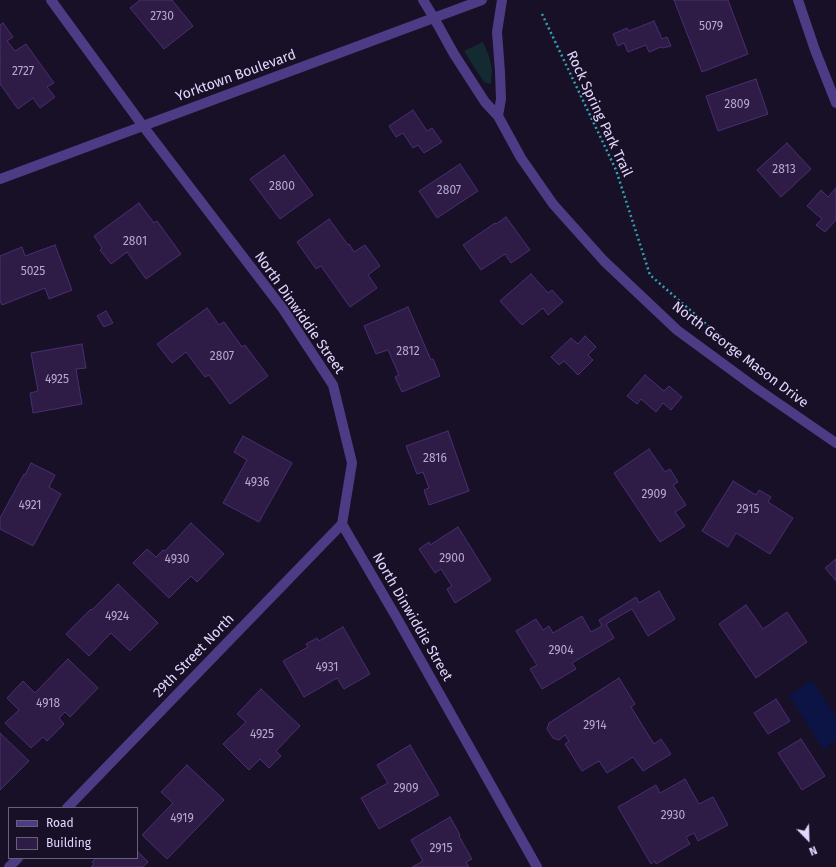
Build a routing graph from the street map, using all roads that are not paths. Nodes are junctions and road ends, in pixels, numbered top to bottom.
1 (52, 0) edge
2 (423, 0) edge
3 (482, 0) edge
4 (502, 0) edge
5 (798, 0) edge
6 (434, 18) junction
7 (836, 103) edge
8 (498, 116) junction
9 (143, 126) junction
10 (0, 179) edge
11 (836, 443) edge
12 (342, 524) junction
13 (68, 807) edge
14 (17, 859) edge
15 (9, 867) edge
16 (537, 867) edge

1 - 9 street, North Dinwiddie Street
2 - 6 street, North George Mason Drive
3 - 6 street, Yorktown Boulevard
4 - 8 street
5 - 7 street
6 - 8 street, North George Mason Drive
6 - 9 street, Yorktown Boulevard
8 - 11 street, North George Mason Drive
9 - 10 street, Yorktown Boulevard
9 - 12 street, North Dinwiddie Street
12 - 13 street, 29th Street North
12 - 16 street, North Dinwiddie Street
14 - 15 street

